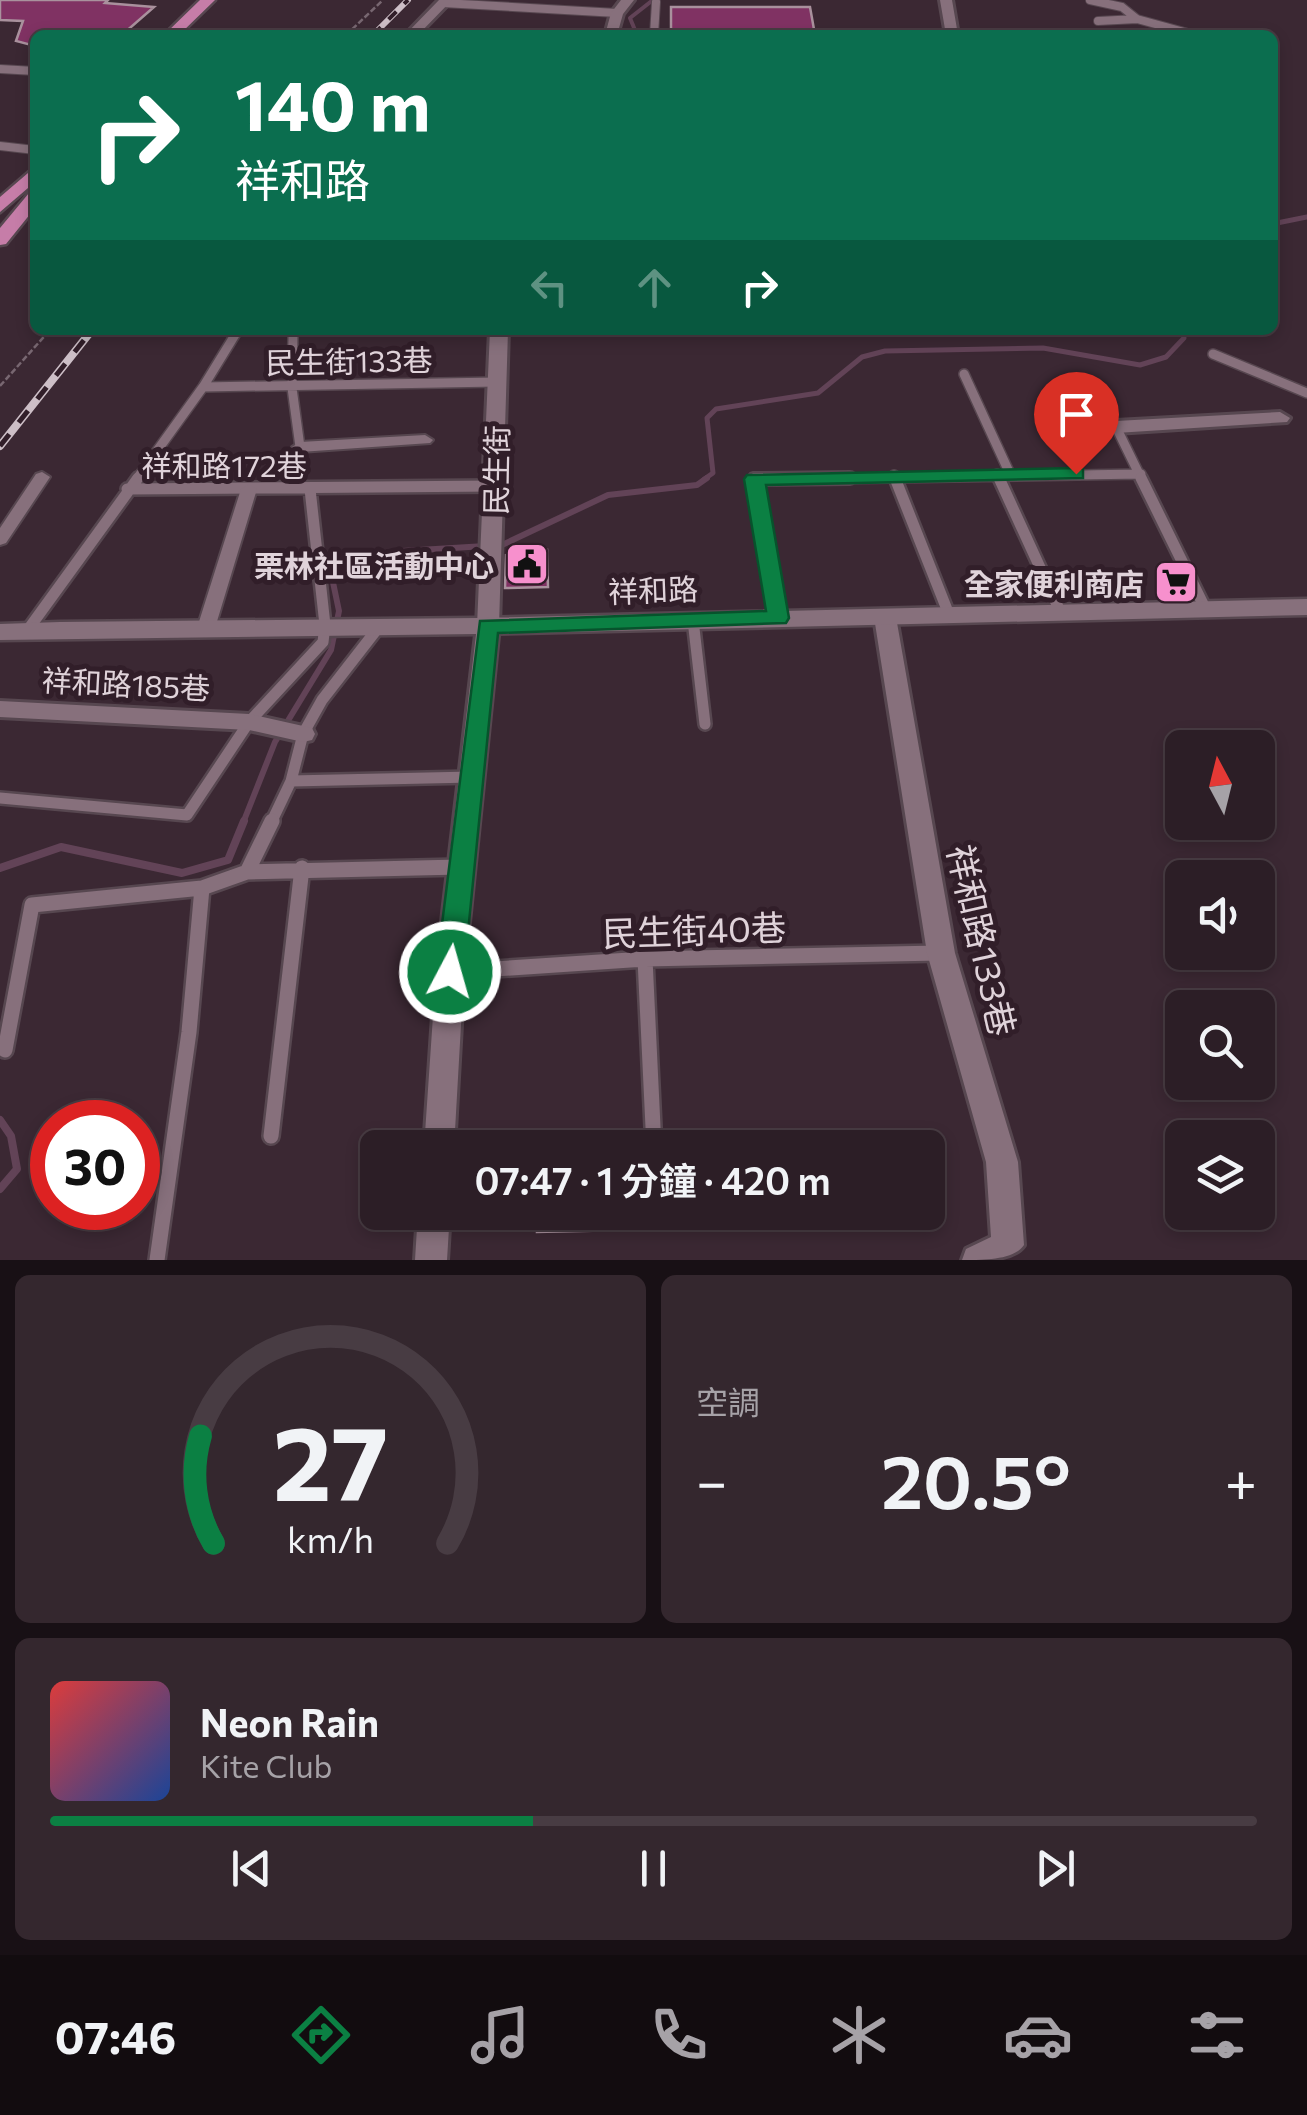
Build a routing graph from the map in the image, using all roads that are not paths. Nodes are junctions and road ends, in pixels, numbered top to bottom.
1 (208, 0) edge
2 (227, 0) edge
3 (628, 0) edge
4 (946, 0) edge
5 (1090, 0) edge
6 (445, 1) edge
7 (656, 2) edge
8 (617, 12) junction
9 (1137, 19) junction
10 (1098, 21) dead end
11 (175, 30) edge
12 (196, 30) edge
13 (416, 30) edge
14 (612, 30) edge
15 (654, 30) edge
16 (951, 30) edge
17 (1177, 30) edge
18 (0, 69) edge
19 (30, 71) edge
20 (0, 146) edge
21 (30, 149) edge
22 (30, 177) edge
23 (30, 203) edge
24 (0, 207) edge
25 (0, 240) edge
26 (235, 335) edge
27 (499, 335) edge
28 (294, 337) dead end
29 (1213, 354) dead end
30 (964, 374) dead end
31 (496, 382) junction
32 (203, 387) junction
33 (292, 388) junction
34 (1097, 388) dead end
35 (1307, 393) edge
36 (1280, 418) dead end
37 (1116, 428) junction
38 (425, 440) dead end
39 (300, 447) joint
40 (1004, 474) junction
41 (1141, 474) junction
42 (894, 475) junction
43 (42, 477) dead end
44 (495, 486) junction
45 (126, 489) junction
46 (248, 489) junction
47 (310, 489) junction
48 (0, 540) edge
49 (1307, 607) edge
50 (1205, 608) junction
51 (1059, 609) junction
52 (948, 612) junction
53 (884, 617) junction
54 (778, 618) junction
55 (693, 620) junction
56 (325, 626) junction
57 (488, 626) junction
58 (206, 628) junction
59 (378, 628) junction
60 (26, 631) junction
61 (0, 632) edge
62 (0, 708) edge
63 (249, 722) junction
64 (705, 724) dead end
65 (292, 730) junction
66 (472, 777) junction
67 (291, 781) junction
68 (0, 798) edge
69 (460, 867) junction
70 (302, 868) junction
71 (246, 872) junction
72 (202, 888) junction
73 (941, 952) junction
74 (645, 959) junction
75 (450, 972) junction
76 (5, 1050) dead end
77 (439, 1130) edge
78 (653, 1130) edge
79 (271, 1136) dead end
80 (433, 1230) edge
81 (157, 1260) edge
82 (431, 1260) edge
83 (978, 1260) edge

1 - 11 main road
2 - 12 main road
3 - 8 street
4 - 16 street
5 - 9 lane
6 - 8 lane
6 - 13 street
7 - 15 lane
8 - 14 street
9 - 10 lane
9 - 17 lane
18 - 19 lane
20 - 21 lane
22 - 24 main road
23 - 25 main road
26 - 32 lane
27 - 31 street, 民生街
28 - 33 lane
29 - 35 lane
30 - 40 lane
31 - 33 lane, 民生街133巷
31 - 44 street, 民生街
32 - 33 lane, 民生街133巷
32 - 45 lane
33 - 39 lane
34 - 37 lane
36 - 37 street
37 - 41 lane
38 - 39 street
40 - 41 lane
40 - 42 lane
40 - 51 lane
41 - 50 lane
42 - 52 lane
42 - 54 lane
43 - 48 street
44 - 47 lane, 祥和路172巷
44 - 57 street, 民生街
45 - 46 lane, 祥和路172巷
45 - 60 lane, 祥和路172巷
46 - 47 lane, 祥和路172巷
46 - 58 street
47 - 56 lane
49 - 50 street, 祥和路
50 - 51 street, 祥和路
51 - 52 street, 祥和路
52 - 53 street, 祥和路
53 - 54 street, 祥和路
53 - 73 street, 祥和路133巷
54 - 55 street, 祥和路
55 - 57 street, 祥和路
55 - 64 lane
56 - 58 street, 祥和路
56 - 59 street, 祥和路
56 - 63 lane
57 - 59 street, 祥和路
57 - 66 street, 民生街
58 - 60 street, 祥和路
59 - 65 lane
60 - 61 street, 祥和路
62 - 63 street, 祥和路185巷
63 - 65 street, 祥和路185巷
63 - 68 lane
65 - 67 lane
66 - 67 lane
66 - 69 street, 民生街
67 - 71 lane
69 - 70 lane
69 - 75 street, 民生街
70 - 71 lane
70 - 79 lane
71 - 72 lane
72 - 76 lane
72 - 81 lane
73 - 74 lane, 民生街40巷
73 - 83 street, 祥和路133巷
74 - 75 lane, 民生街40巷
74 - 78 lane
75 - 77 street, 民生街
80 - 82 street

